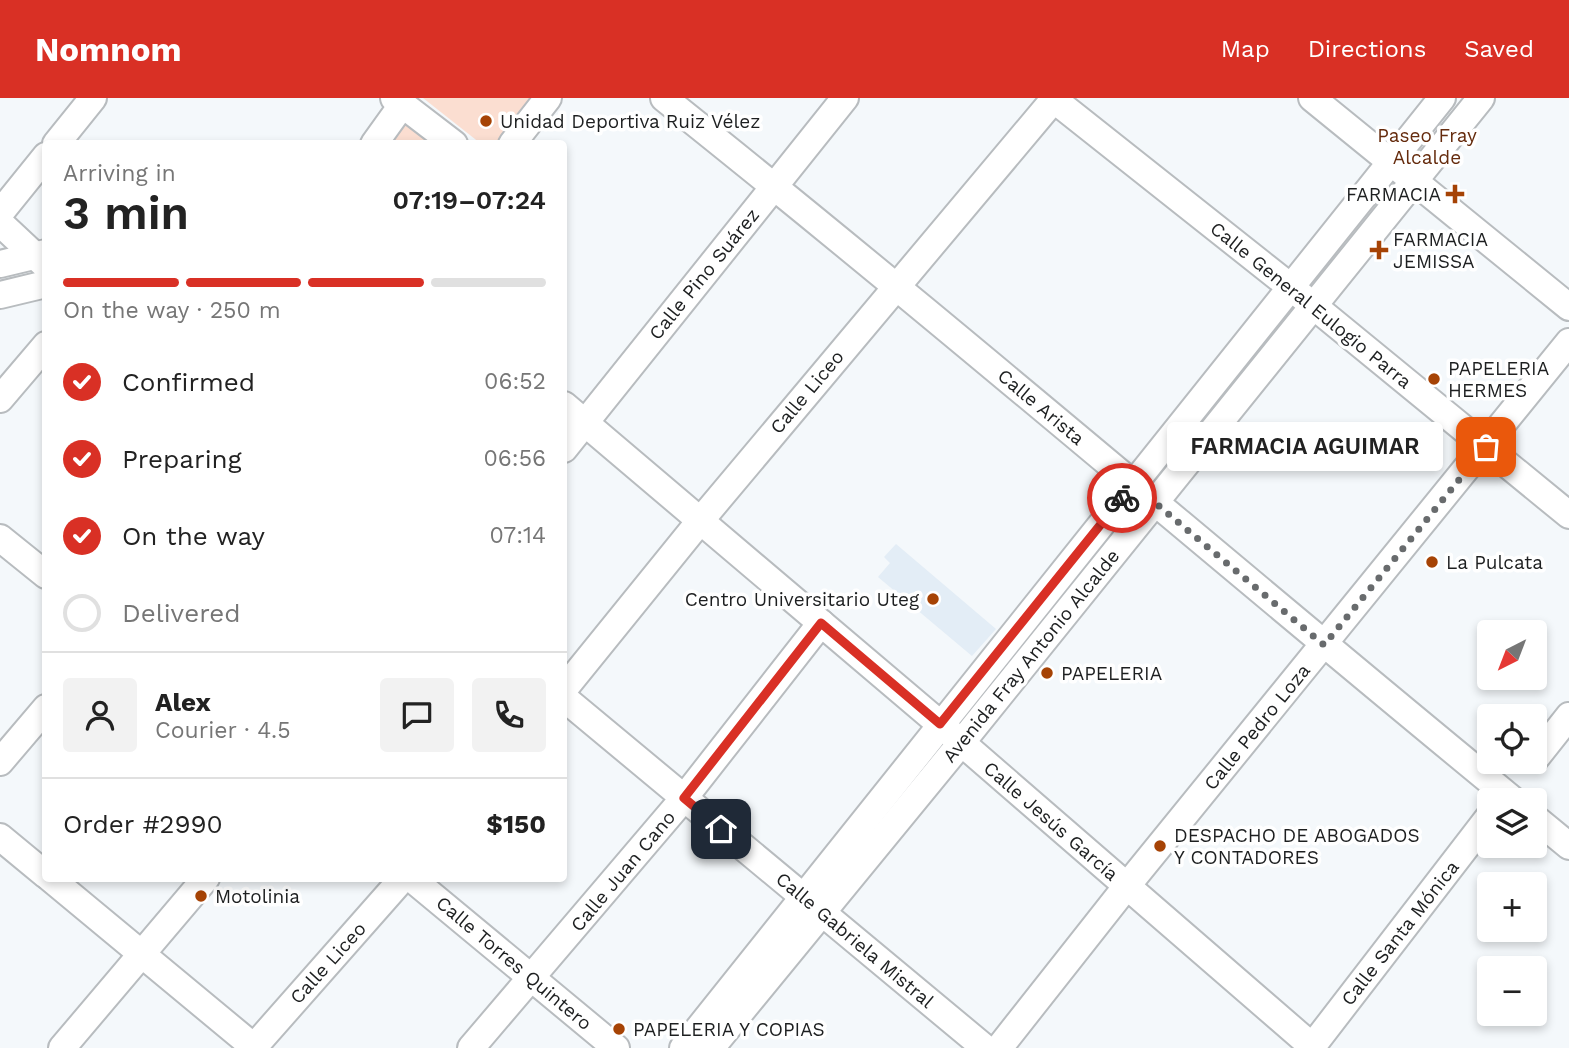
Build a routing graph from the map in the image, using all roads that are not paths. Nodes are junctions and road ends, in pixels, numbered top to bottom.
1 (93, 98) edge
2 (548, 98) edge
3 (664, 98) edge
4 (845, 98) edge
5 (1053, 98) edge
6 (1312, 98) edge
7 (1442, 98) edge
8 (1481, 98) edge
9 (398, 101) edge
10 (59, 140) edge
11 (376, 140) edge
12 (449, 140) edge
13 (515, 140) edge
14 (42, 161) edge
15 (1389, 162) junction
16 (1413, 182) junction
17 (774, 186) junction
18 (0, 213) edge
19 (0, 223) edge
20 (42, 258) edge
21 (0, 264) edge
22 (42, 285) edge
23 (896, 286) junction
24 (1289, 286) junction
25 (0, 295) edge
26 (1313, 307) junction
27 (1569, 307) edge
28 (1569, 342) edge
29 (42, 350) edge
30 (0, 399) edge
31 (567, 408) edge
32 (585, 423) junction
33 (567, 445) edge
34 (1486, 447) junction
35 (1134, 485) junction
36 (1155, 503) junction
37 (1569, 514) edge
38 (699, 521) junction
39 (0, 538) edge
40 (42, 572) edge
41 (821, 623) junction
42 (1324, 645) junction
43 (567, 685) edge
44 (567, 700) edge
45 (42, 713) edge
46 (1569, 716) edge
47 (940, 724) junction
48 (962, 742) junction
49 (1547, 744) edge
50 (0, 762) edge
51 (1495, 788) edge
52 (684, 798) junction
53 (1547, 828) edge
54 (1477, 833) edge
55 (0, 837) edge
56 (1569, 846) edge
57 (42, 872) edge
58 (55, 882) edge
59 (203, 882) edge
60 (399, 882) edge
61 (416, 882) edge
62 (1126, 887) junction
63 (812, 905) junction
64 (141, 954) junction
65 (532, 978) junction
66 (62, 1048) edge
67 (254, 1048) edge
68 (471, 1048) edge
69 (616, 1048) edge
70 (682, 1048) edge
71 (711, 1048) edge
72 (985, 1048) edge
73 (999, 1048) edge
74 (1313, 1048) edge

1 - 10 street
2 - 13 street
3 - 17 street, Calle Arista
4 - 17 street, Calle Pino Suárez
5 - 23 street, Calle Liceo
5 - 24 street, Calle General Eulogio Parra
6 - 15 street
7 - 15 street, Avenida Fray Antonio Alcalde
8 - 16 street, Avenida Fray Antonio Alcalde
9 - 11 street
9 - 12 street
14 - 18 street
15 - 16 street
15 - 24 street, Avenida Fray Antonio Alcalde
16 - 26 street, Avenida Fray Antonio Alcalde
16 - 27 street
17 - 23 street, Calle Arista
17 - 32 street, Calle Pino Suárez
19 - 20 street
20 - 21 street
22 - 25 street
23 - 35 street, Calle Arista
23 - 38 street, Calle Liceo
24 - 26 street, Calle General Eulogio Parra
24 - 35 street, Avenida Fray Antonio Alcalde
26 - 34 street, Calle General Eulogio Parra
26 - 36 street, Avenida Fray Antonio Alcalde
28 - 34 street, Calle Pedro Loza
29 - 30 street
31 - 32 street, Calle Jesús García
32 - 33 street, Calle Pino Suárez
32 - 38 street, Calle Jesús García
34 - 37 street, Calle General Eulogio Parra
34 - 42 street, Calle Pedro Loza
35 - 36 street, Calle Arista
35 - 47 street, Avenida Fray Antonio Alcalde
36 - 42 street, Calle Arista
36 - 48 street, Avenida Fray Antonio Alcalde
38 - 41 street, Calle Jesús García
38 - 43 street, Calle Liceo
39 - 40 street
41 - 47 street, Calle Jesús García
41 - 52 street, Calle Juan Cano
42 - 51 street, Calle Arista
42 - 62 street, Calle Pedro Loza
44 - 52 street, Calle Gabriela Mistral
45 - 50 street
46 - 49 street
47 - 48 street, Calle Jesús García
47 - 63 street, Avenida Fray Antonio Alcalde
48 - 62 street, Calle Jesús García
48 - 63 street, Avenida Fray Antonio Alcalde
52 - 63 street, Calle Gabriela Mistral
52 - 65 street, Calle Juan Cano
53 - 56 street
54 - 74 street, Calle Santa Mónica
55 - 57 street
58 - 64 street
59 - 64 street
60 - 67 street, Calle Liceo
61 - 65 street, Calle Torres Quintero
62 - 73 street, Calle Pedro Loza
62 - 74 street, Calle Jesús García
63 - 70 street, Avenida Fray Antonio Alcalde
63 - 71 street, Avenida Fray Antonio Alcalde
63 - 72 street, Calle Gabriela Mistral
64 - 66 street
64 - 67 street
65 - 68 street, Calle Juan Cano
65 - 69 street, Calle Torres Quintero

